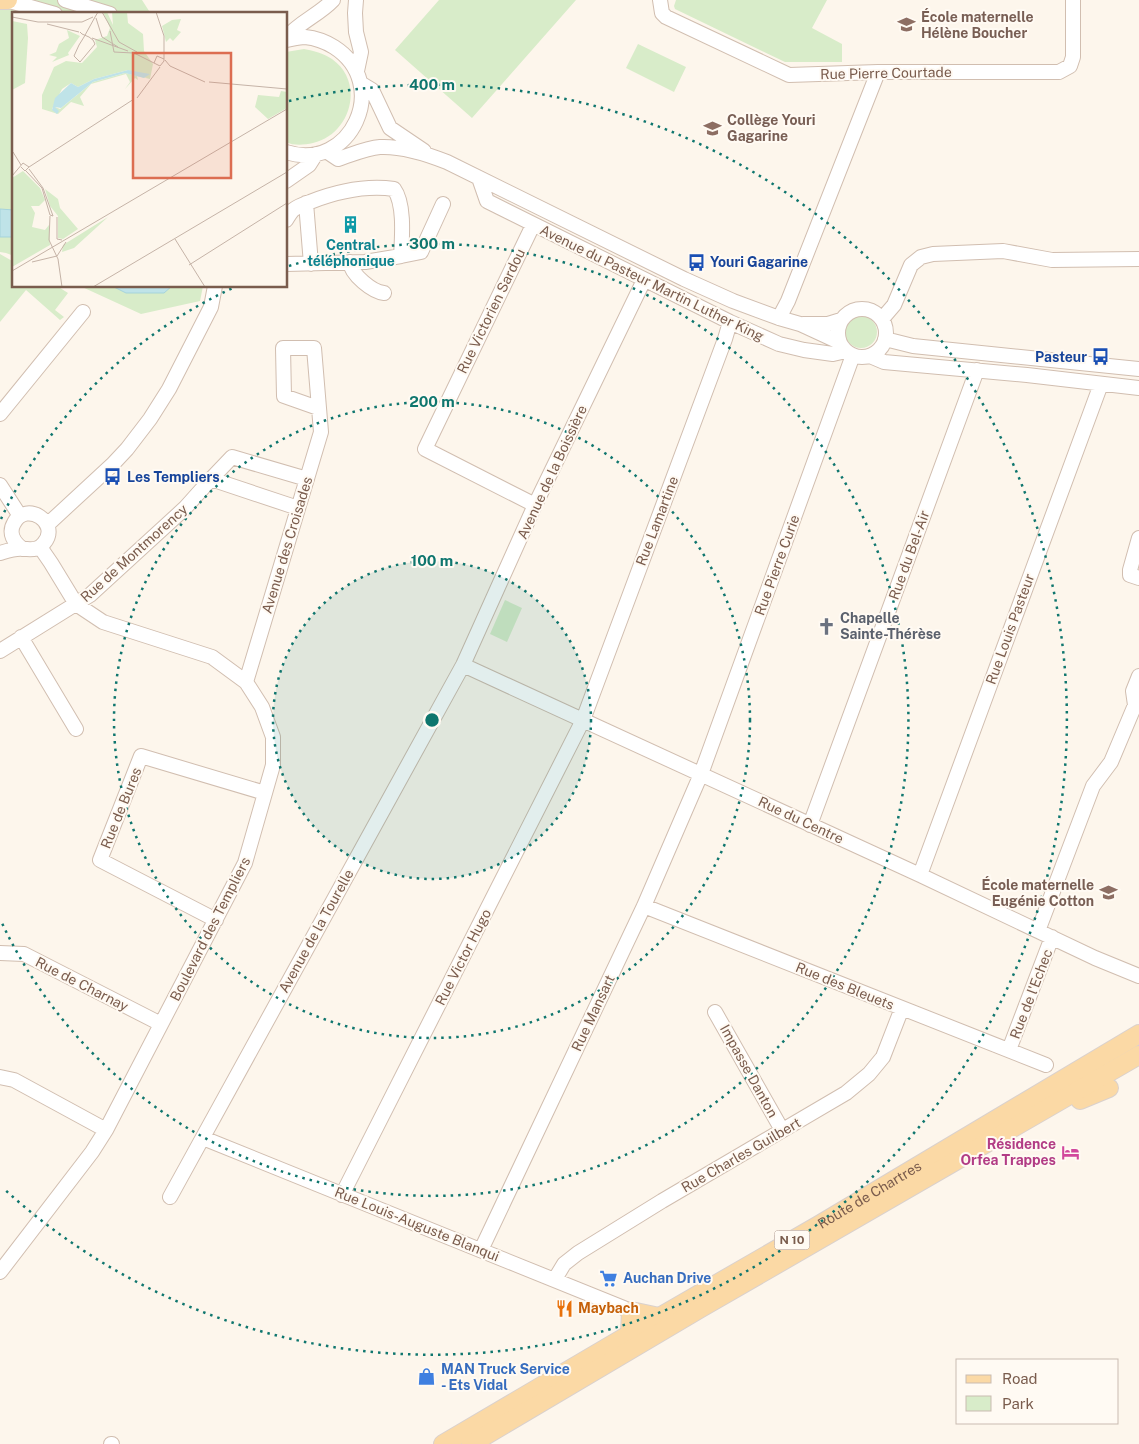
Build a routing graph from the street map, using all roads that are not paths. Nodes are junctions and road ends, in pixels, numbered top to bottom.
1 (0, 0) edge
2 (7, 0) edge
3 (65, 0) edge
4 (333, 0) edge
5 (356, 0) edge
6 (660, 0) edge
7 (1073, 0) edge
8 (49, 12) edge
9 (104, 12) edge
10 (288, 36) edge
11 (288, 39) edge
12 (878, 72) junction
13 (359, 77) junction
14 (288, 153) edge
15 (321, 153) junction
16 (429, 154) junction
17 (478, 178) junction
18 (288, 181) edge
19 (306, 203) junction
20 (444, 204) dead end
21 (288, 217) edge
22 (533, 225) junction
23 (400, 256) junction
24 (1139, 259) edge
25 (350, 262) junction
26 (288, 264) edge
27 (311, 264) junction
28 (644, 280) junction
29 (216, 288) edge
30 (224, 288) edge
31 (384, 293) dead end
32 (211, 306) junction
33 (83, 312) dead end
34 (780, 318) junction
35 (841, 320) junction
36 (882, 320) junction
37 (730, 322) junction
38 (800, 324) junction
39 (885, 339) junction
40 (846, 349) junction
41 (870, 356) junction
42 (1139, 369) edge
43 (977, 370) junction
44 (1101, 384) junction
45 (1139, 388) edge
46 (318, 408) junction
47 (0, 414) edge
48 (211, 479) junction
49 (307, 479) junction
50 (0, 485) edge
51 (535, 505) junction
52 (298, 508) junction
53 (20, 516) junction
54 (44, 520) junction
55 (12, 532) junction
56 (1139, 538) edge
57 (0, 546) edge
58 (40, 547) junction
59 (24, 548) junction
60 (0, 553) edge
61 (1139, 578) edge
62 (76, 604) junction
63 (22, 637) junction
64 (0, 651) edge
65 (462, 665) junction
66 (1139, 676) edge
67 (246, 682) junction
68 (583, 720) junction
69 (76, 729) dead end
70 (700, 774) junction
71 (265, 794) junction
72 (810, 825) junction
73 (920, 875) junction
74 (644, 906) junction
75 (216, 920) junction
76 (1038, 931) junction
77 (1052, 937) junction
78 (0, 953) edge
79 (1139, 976) edge
80 (902, 1008) junction
81 (716, 1012) dead end
82 (161, 1024) junction
83 (1139, 1034) edge
84 (1010, 1050) junction
85 (1139, 1055) edge
86 (1046, 1065) dead end
87 (0, 1077) edge
88 (1109, 1088) dead end
89 (1037, 1114) junction
90 (106, 1130) junction
91 (782, 1130) junction
92 (203, 1138) junction
93 (342, 1195) junction
94 (170, 1197) dead end
95 (481, 1250) junction
96 (0, 1272) edge
97 (555, 1279) junction
98 (630, 1311) junction
99 (660, 1317) junction
100 (630, 1334) junction
101 (443, 1444) edge
102 (472, 1444) edge

1 - 2 main road
2 - 8 street
3 - 9 street
4 - 10 street
5 - 13 street
6 - 12 street, Rue Pierre Courtade
7 - 12 street, Rue Pierre Courtade
11 - 13 street, Avenue du Pasteur Martin Luther King
12 - 34 street
13 - 15 street
13 - 16 street, Avenue du Pasteur Martin Luther King
14 - 15 street, Avenue du Pasteur Martin Luther King
15 - 16 street, Avenue du Pasteur Martin Luther King
15 - 18 street
16 - 17 street, Avenue du Pasteur Martin Luther King
17 - 22 street, Avenue du Pasteur Martin Luther King
17 - 34 street, Avenue du Pasteur Martin Luther King
19 - 21 street
19 - 23 street
19 - 27 street
20 - 23 street
22 - 28 street, Avenue du Pasteur Martin Luther King
22 - 51 street, Rue Victorien Sardou
23 - 25 street
24 - 36 street
25 - 27 street
25 - 31 street
26 - 27 street
28 - 37 street, Avenue du Pasteur Martin Luther King
28 - 51 street, Avenue de la Boissière
29 - 32 street
30 - 32 street
32 - 54 street
33 - 47 street
34 - 38 street, Avenue du Pasteur Martin Luther King
35 - 36 street, Avenue du Pasteur Martin Luther King
35 - 38 street, Avenue du Pasteur Martin Luther King
35 - 40 street
36 - 39 street
37 - 40 street, Avenue du Pasteur Martin Luther King
37 - 68 street, Rue Lamartine
38 - 40 street, Avenue du Pasteur Martin Luther King
39 - 41 street
39 - 42 street
40 - 41 street, Avenue du Pasteur Martin Luther King
40 - 70 street, Rue Pierre Curie
41 - 43 street, Avenue du Pasteur Martin Luther King
43 - 44 street, Avenue du Pasteur Martin Luther King
43 - 72 street, Rue du Bel-Air
44 - 45 street, Avenue du Pasteur Martin Luther King
44 - 73 street, Rue Louis Pasteur
46 - 46 street, Avenue des Croisades
46 - 49 street, Avenue des Croisades
48 - 49 street, Rue de Montmorency
48 - 52 street
48 - 62 street, Rue de Montmorency
49 - 52 street, Avenue des Croisades
50 - 53 street
51 - 65 street, Avenue de la Boissière
52 - 67 street, Avenue des Croisades
53 - 54 street
53 - 55 street
54 - 58 street
55 - 57 street
55 - 59 street
56 - 61 street
58 - 59 street
58 - 62 street, Boulevard des Templiers
59 - 60 street
62 - 63 street, Rue de Montmorency
62 - 67 street, Boulevard des Templiers
63 - 64 street, Rue de Montmorency
63 - 69 street
65 - 68 street, Rue du Centre
65 - 92 street, Avenue de la Tourelle
66 - 76 street
67 - 71 street, Boulevard des Templiers
68 - 70 street, Rue du Centre
68 - 93 street, Rue Victor Hugo
70 - 72 street, Rue du Centre
70 - 74 street, Rue Mansart
71 - 75 street, Boulevard des Templiers
71 - 75 street, Rue de Bures
72 - 73 street, Rue du Centre
73 - 76 street, Rue du Centre
74 - 80 street, Rue des Bleuets
74 - 95 street, Rue Mansart
75 - 82 street, Boulevard des Templiers
76 - 77 street, Rue du Centre
77 - 79 street, Rue du Centre
77 - 84 street, Rue de l'Echec
78 - 82 street, Rue de Charnay
80 - 84 street, Rue des Bleuets
80 - 91 street, Rue Charles Guilbert
81 - 91 street, Impasse Danton
82 - 90 street, Boulevard des Templiers
83 - 99 main road, Route de Chartres / N 10
84 - 86 street, Rue des Bleuets
85 - 89 main road, Route de Chartres / N 10
87 - 90 street
88 - 89 main road
89 - 102 main road, Route de Chartres / N 10
90 - 96 street, Boulevard des Templiers
91 - 97 street, Rue Charles Guilbert
92 - 93 street, Rue Louis-Auguste Blanqui
92 - 94 street, Avenue de la Tourelle
93 - 95 street, Rue Louis-Auguste Blanqui
95 - 97 street, Rue Louis-Auguste Blanqui
97 - 98 street, Rue Louis-Auguste Blanqui
98 - 99 main road
98 - 100 main road
99 - 100 main road, Route de Chartres / N 10
100 - 101 main road, Route de Chartres / N 10

